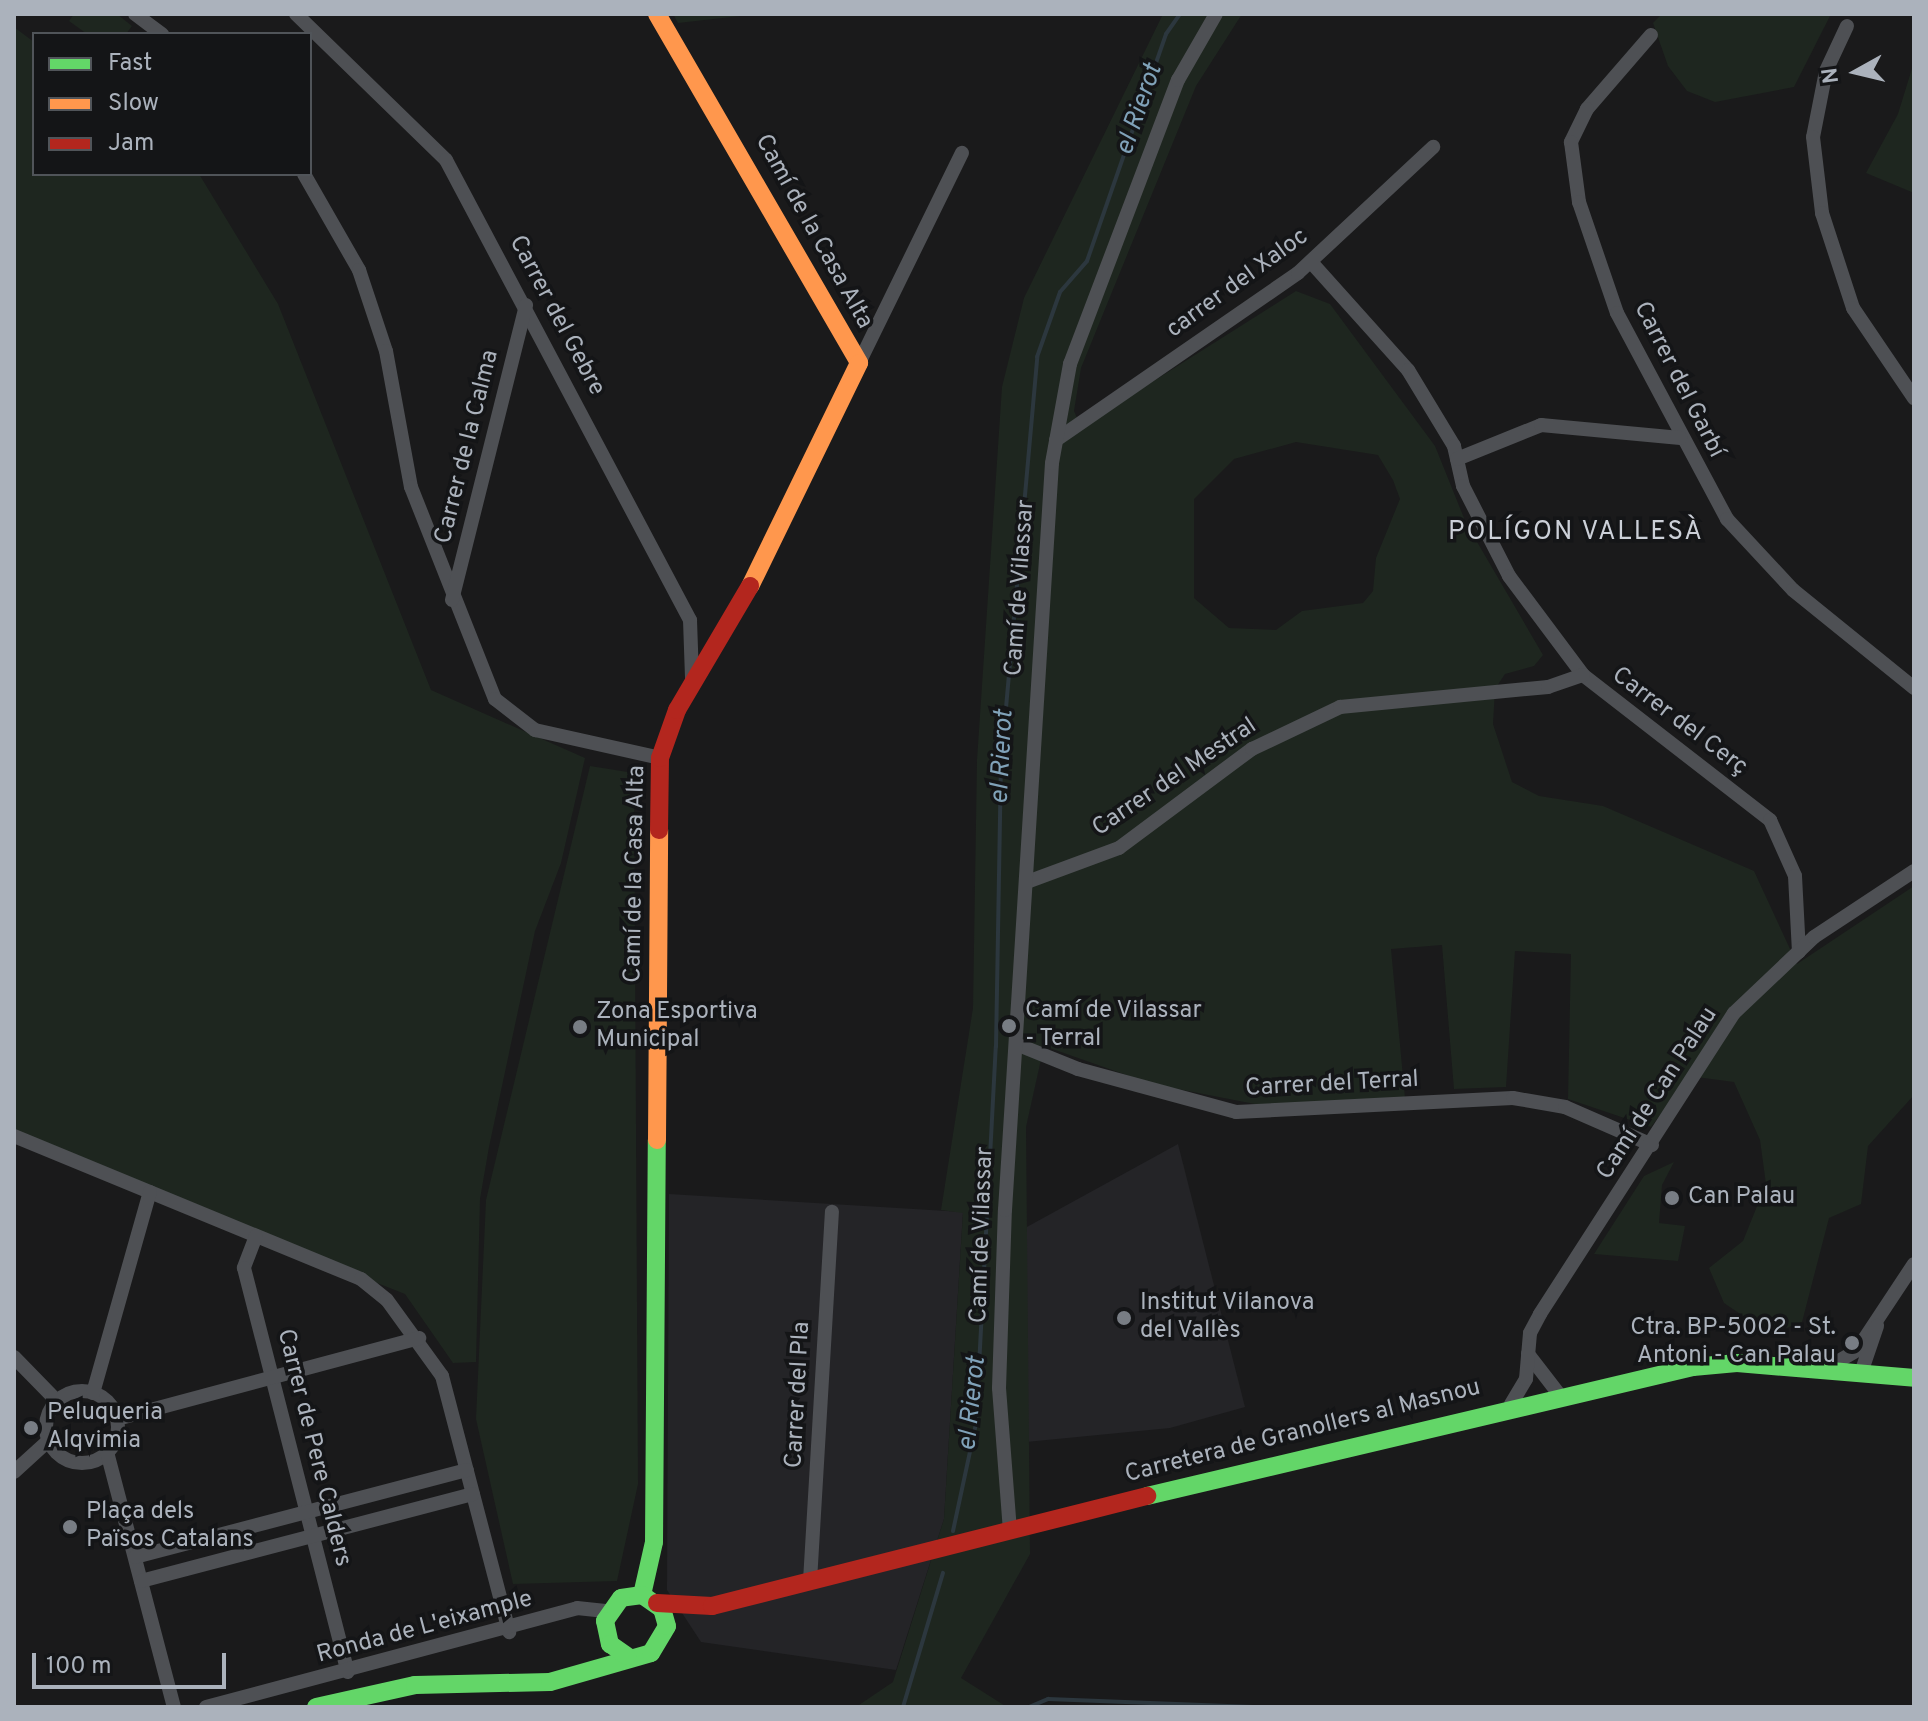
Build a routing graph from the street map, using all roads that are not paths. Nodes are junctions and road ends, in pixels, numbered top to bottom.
1 (135, 14) edge
2 (296, 14) edge
3 (657, 14) edge
4 (1216, 14) edge
5 (1847, 26) dead end
6 (159, 32) edge
7 (1651, 35) dead end
8 (1433, 147) dead end
9 (962, 153) dead end
10 (305, 176) edge
11 (1311, 262) junction
12 (526, 305) junction
13 (859, 363) junction
14 (1914, 398) edge
15 (1680, 438) junction
16 (1056, 440) junction
17 (1457, 459) junction
18 (452, 600) junction
19 (1583, 675) junction
20 (691, 686) junction
21 (1914, 688) edge
22 (660, 758) junction
23 (1914, 871) edge
24 (1027, 882) junction
25 (1799, 952) junction
26 (1016, 1044) junction
27 (14, 1136) edge
28 (1652, 1145) junction
29 (150, 1192) junction
30 (832, 1212) dead end
31 (256, 1236) junction
32 (1914, 1264) edge
33 (1877, 1326) junction
34 (419, 1338) junction
35 (1874, 1345) junction
36 (1857, 1350) junction
37 (1528, 1353) junction
38 (14, 1357) edge
39 (1823, 1370) junction
40 (1861, 1373) junction
41 (273, 1377) junction
42 (1908, 1378) edge
43 (93, 1393) junction
44 (1558, 1393) junction
45 (57, 1401) junction
46 (1511, 1404) junction
47 (117, 1419) junction
48 (49, 1440) junction
49 (107, 1452) junction
50 (467, 1470) junction
51 (14, 1472) edge
52 (473, 1494) junction
53 (306, 1512) junction
54 (1010, 1531) junction
55 (312, 1536) junction
56 (135, 1557) junction
57 (141, 1581) junction
58 (810, 1581) junction
59 (650, 1599) junction
60 (712, 1606) junction
61 (607, 1619) junction
62 (509, 1632) junction
63 (666, 1635) junction
64 (627, 1656) junction
65 (582, 1669) junction
66 (348, 1672) junction
67 (174, 1707) edge
68 (206, 1707) edge
69 (316, 1707) edge

1 - 6 street
2 - 12 street, Carrer del Gebre
3 - 13 main road, Camí de la Casa Alta
4 - 16 street, Camí de Vilassar
5 - 14 street
7 - 15 street, Carrer del Garbí
8 - 11 street, carrer del Xaloc
9 - 13 street
10 - 18 street
11 - 16 street, carrer del Xaloc
11 - 17 street, Carrer del Cerç
12 - 18 street, Carrer de la Calma
12 - 20 street, Carrer del Gebre
13 - 20 main road, Camí de la Casa Alta
15 - 17 street
15 - 21 street, Carrer del Garbí
16 - 24 street, Camí de Vilassar
17 - 19 street, Carrer del Cerç
18 - 22 street
19 - 24 street, Carrer del Mestral
19 - 25 street, Carrer del Cerç
20 - 22 main road, Camí de la Casa Alta
22 - 59 main road, Camí de la Casa Alta
23 - 25 street, Camí de Can Palau
24 - 26 street, Camí de Vilassar
25 - 28 street, Camí de Can Palau
26 - 28 street, Carrer del Terral
26 - 54 street, Camí de Vilassar
27 - 29 street
28 - 37 street, Camí de Can Palau
29 - 31 street
29 - 43 street
30 - 58 street, Carrer del Pla
31 - 34 street
31 - 41 street, Carrer de Pere Calders
32 - 33 street
33 - 35 street
33 - 36 street
34 - 41 street
34 - 50 street
35 - 40 street
35 - 42 street
36 - 39 street
36 - 40 street
37 - 44 street
37 - 46 street, Camí de Can Palau
38 - 45 street
39 - 40 main road, Carretera de Granollers al Masnou
39 - 44 main road, Carretera de Granollers al Masnou
40 - 42 main road, Carretera de Granollers al Masnou
41 - 47 street
41 - 53 street, Carrer de Pere Calders
43 - 45 street
43 - 47 street
44 - 46 main road, Carretera de Granollers al Masnou
45 - 48 street
46 - 54 main road, Carretera de Granollers al Masnou
47 - 49 street
48 - 49 street
48 - 51 street
49 - 56 street
50 - 52 street
50 - 53 street
52 - 55 street
52 - 62 street
53 - 55 street, Carrer de Pere Calders
53 - 56 street
54 - 58 main road, Carretera de Granollers al Masnou
55 - 57 street
55 - 66 street, Carrer de Pere Calders
56 - 57 street
57 - 67 street
58 - 60 main road, Carretera de Granollers al Masnou
59 - 60 main road, Carretera de Granollers al Masnou
59 - 61 main road
59 - 63 main road
60 - 63 main road, Carretera de Granollers al Masnou
61 - 62 street, Ronda de L'eixample
61 - 64 main road
61 - 65 main road
62 - 66 street, Ronda de L'eixample
63 - 64 main road
64 - 65 main road
65 - 69 main road
66 - 68 street, Ronda de L'eixample

